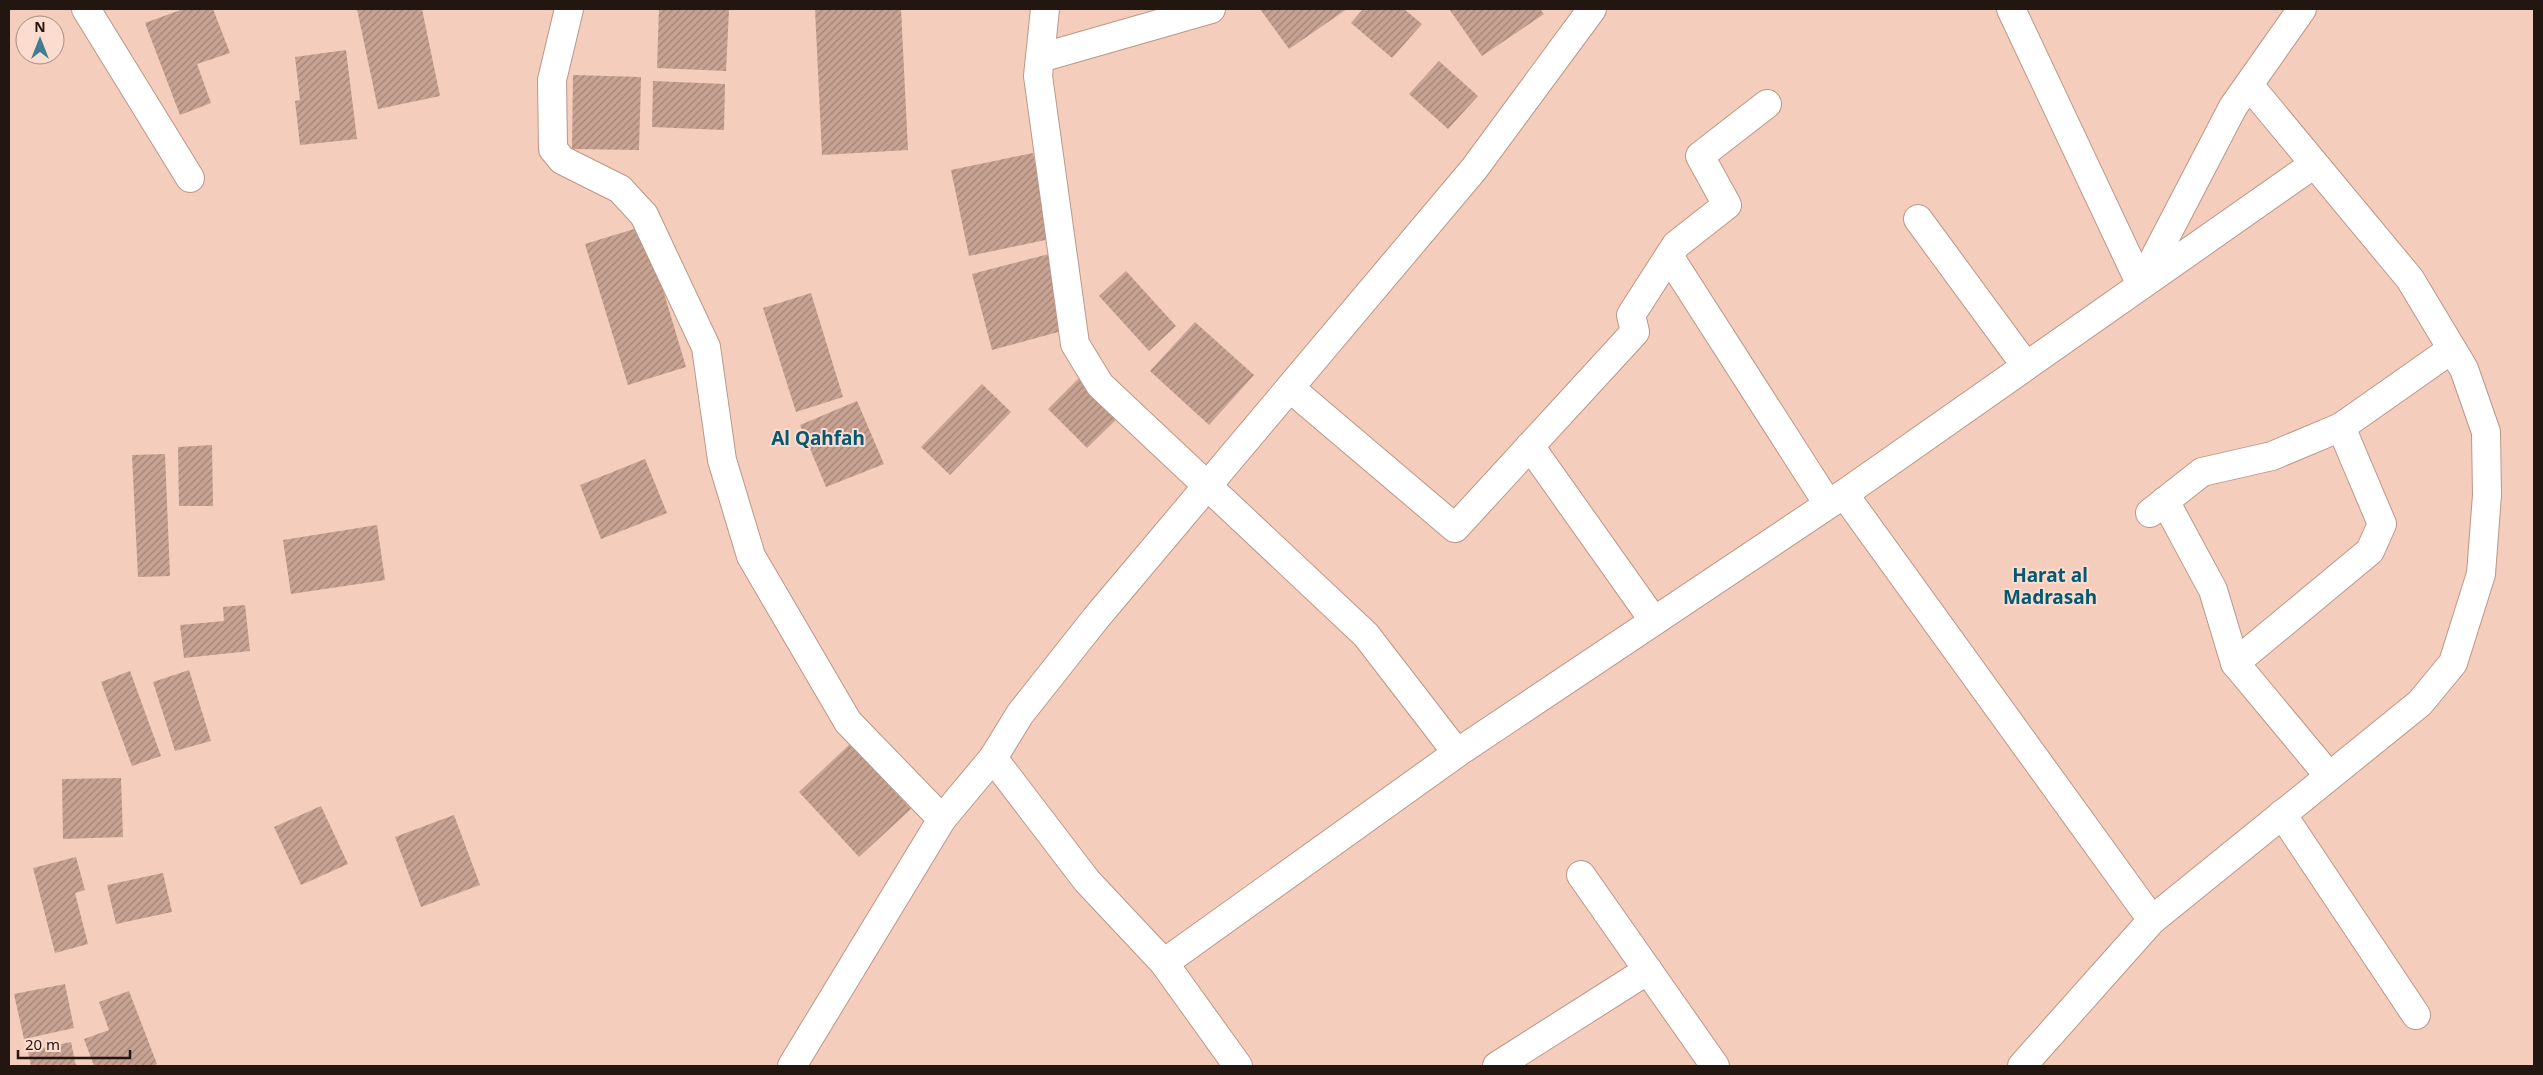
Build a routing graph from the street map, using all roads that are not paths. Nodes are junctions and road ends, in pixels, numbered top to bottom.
1 (86, 9) edge
2 (569, 9) edge
3 (1045, 9) edge
4 (1212, 9) edge
5 (1592, 9) edge
6 (2010, 9) edge
7 (2302, 9) edge
8 (1040, 58) junction
9 (2249, 85) junction
10 (1767, 104) dead end
11 (2314, 164) junction
12 (190, 178) dead end
13 (1918, 219) dead end
14 (1669, 256) junction
15 (2140, 285) junction
16 (2452, 349) junction
17 (2026, 366) junction
18 (1290, 388) junction
19 (2341, 427) junction
20 (1530, 446) junction
21 (1208, 484) junction
22 (1836, 499) junction
23 (1654, 621) junction
24 (2235, 664) junction
25 (1457, 753) junction
26 (993, 758) junction
27 (2329, 776) junction
28 (2282, 814) junction
29 (942, 819) junction
30 (1581, 875) dead end
31 (2152, 920) junction
32 (1164, 963) junction
33 (1648, 970) junction
34 (2416, 1015) dead end
35 (792, 1066) edge
36 (1238, 1066) edge
37 (1497, 1066) edge
38 (1715, 1066) edge
39 (2022, 1066) edge

1 - 12 street
2 - 29 street
3 - 8 street
4 - 8 street
5 - 18 street
6 - 15 street
7 - 9 street
8 - 21 street
9 - 11 street
9 - 15 street
10 - 14 street
11 - 15 street
11 - 16 street
13 - 17 street
14 - 20 street
14 - 22 street
15 - 17 street
16 - 19 street
16 - 27 street
17 - 22 street
18 - 20 street
18 - 21 street
19 - 24 street
19 - 24 street
20 - 23 street
21 - 25 street
21 - 26 street
22 - 23 street
22 - 31 street
23 - 25 street
24 - 27 street
25 - 32 street
26 - 29 street
26 - 32 street
27 - 28 street
28 - 31 street
28 - 34 street
29 - 35 street
30 - 33 street
31 - 39 street
32 - 36 street
33 - 37 street
33 - 38 street

